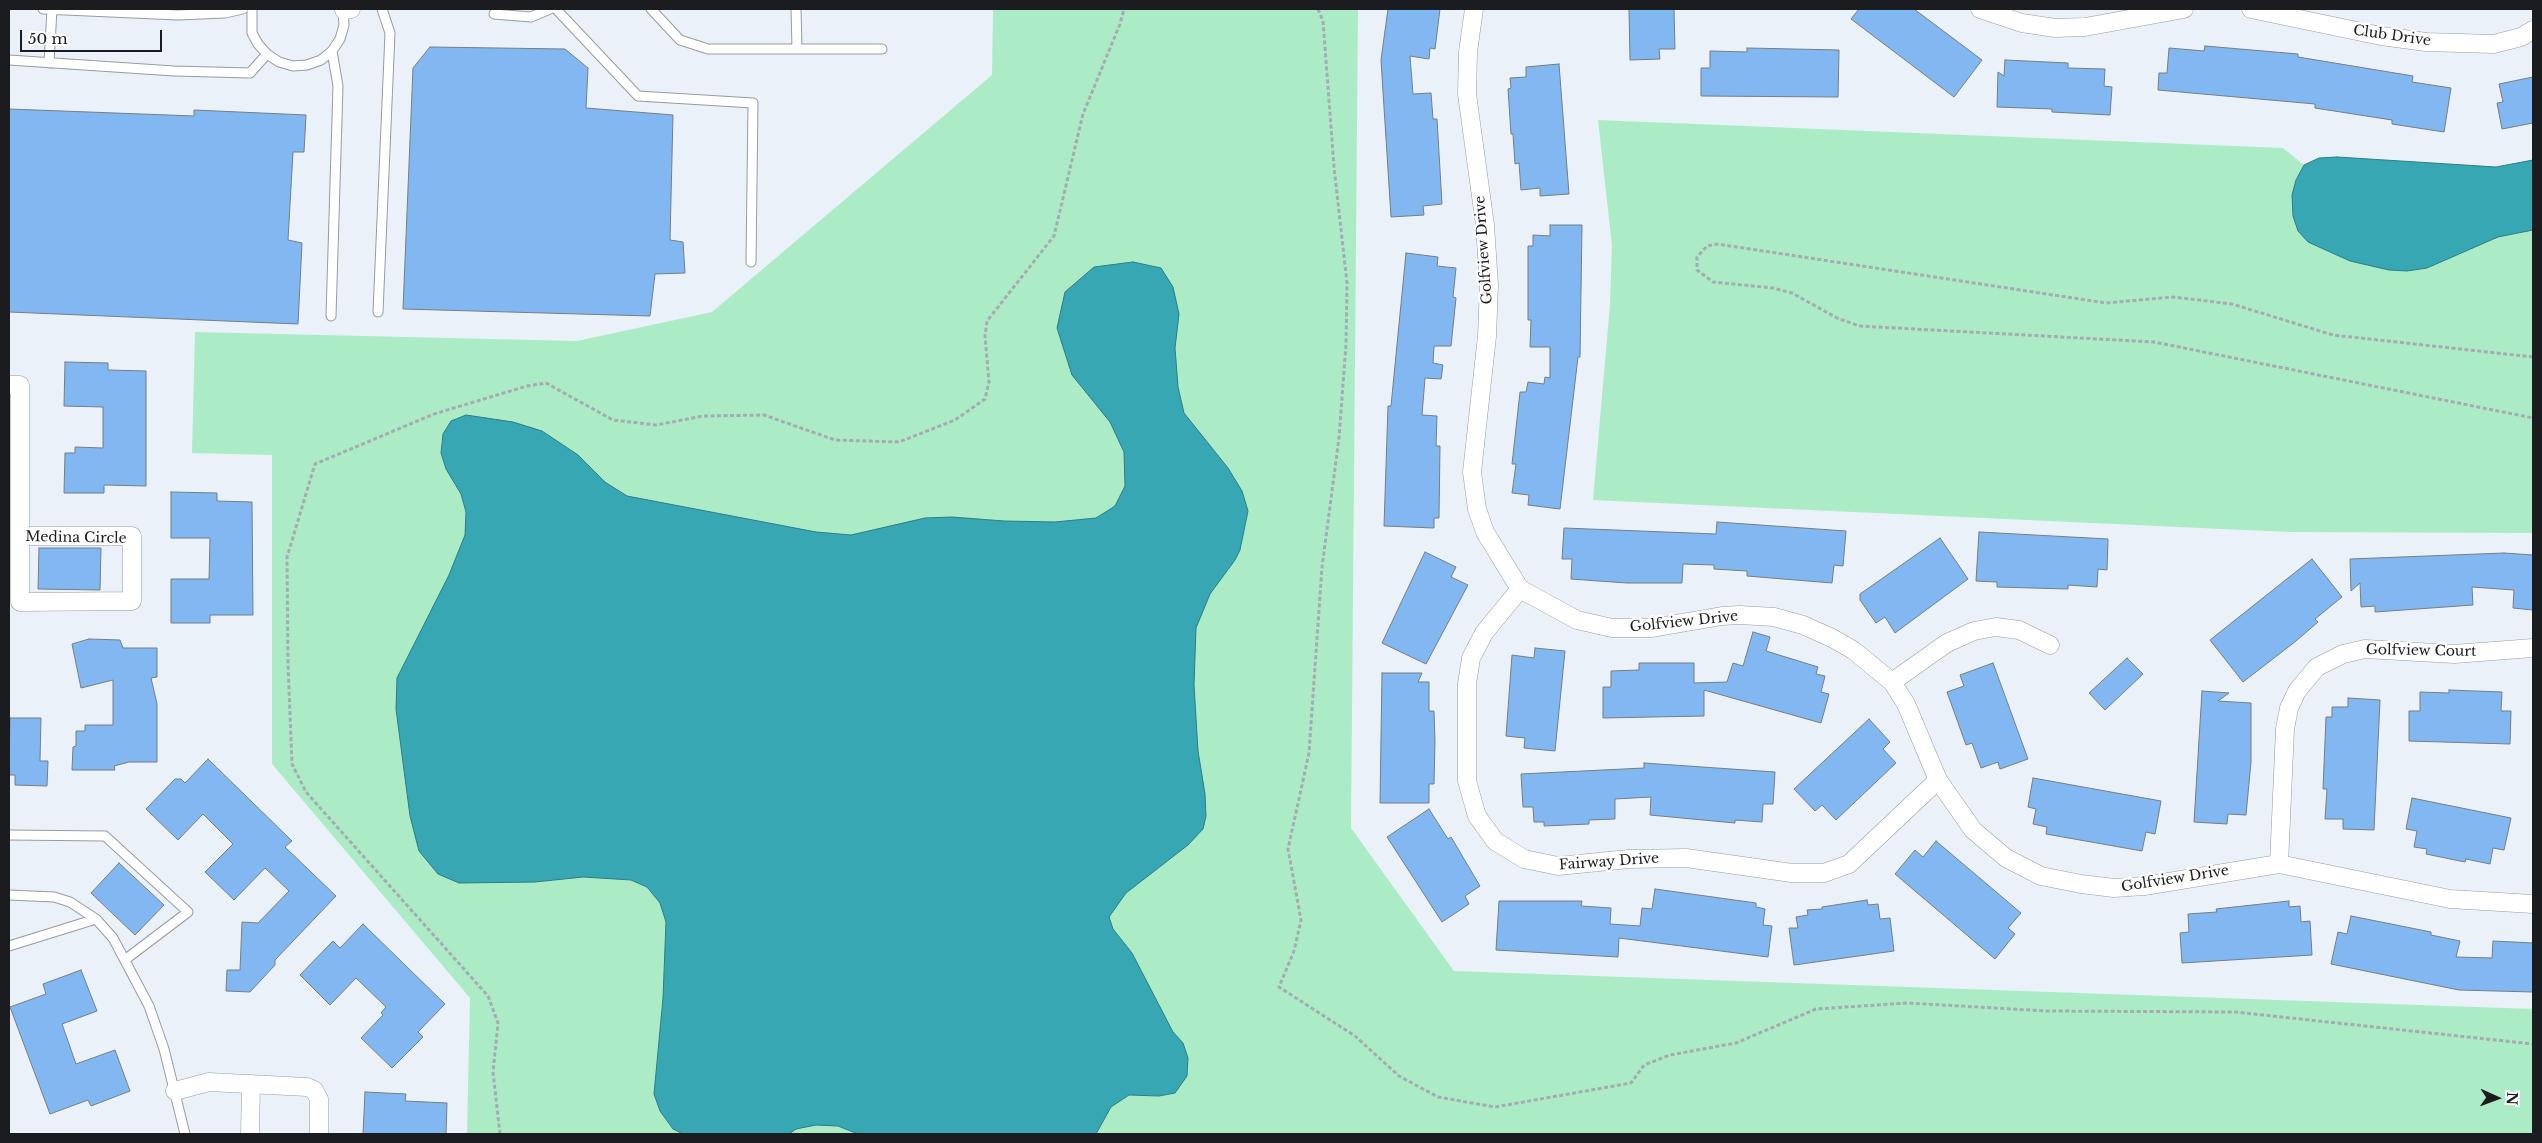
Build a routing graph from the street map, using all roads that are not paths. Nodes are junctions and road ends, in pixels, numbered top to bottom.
1 (43, 9) edge
2 (52, 9) edge
3 (243, 9) edge
4 (252, 9) edge
5 (346, 9) edge
6 (382, 9) edge
7 (550, 9) edge
8 (556, 9) edge
9 (651, 9) edge
10 (796, 9) edge
11 (1474, 9) edge
12 (1980, 9) edge
13 (2184, 9) edge
14 (2251, 9) edge
15 (494, 14) dead end
16 (2533, 30) edge
17 (797, 49) junction
18 (882, 49) dead end
19 (332, 51) junction
20 (267, 54) junction
21 (9, 60) edge
22 (48, 63) junction
23 (752, 262) dead end
24 (378, 312) dead end
25 (331, 316) dead end
26 (9, 385) edge
27 (15, 450) edge
28 (14, 509) edge
29 (20, 536) junction
30 (1520, 589) junction
31 (2050, 645) dead end
32 (2533, 648) edge
33 (1892, 682) junction
34 (1938, 780) junction
35 (9, 835) edge
36 (2279, 864) junction
37 (9, 895) edge
38 (2533, 904) edge
39 (96, 919) junction
40 (9, 946) edge
41 (126, 959) junction
42 (251, 1084) junction
43 (175, 1091) junction
44 (185, 1134) edge
45 (250, 1134) edge
46 (319, 1134) edge

1 - 2 lane
2 - 3 lane
2 - 22 lane
4 - 20 lane
5 - 19 lane
6 - 24 lane
7 - 15 lane
8 - 23 lane
9 - 17 lane
10 - 17 lane
11 - 30 street, Golfview Drive
12 - 13 street
14 - 16 street, Club Drive
17 - 18 lane
19 - 20 lane
19 - 25 lane
20 - 22 lane
21 - 22 lane
26 - 27 street, Medina Circle
27 - 28 street, Medina Circle
28 - 29 street, Medina Circle
29 - 29 street, Medina Circle
30 - 33 street, Golfview Drive
30 - 34 street, Fairway Drive
31 - 33 street
32 - 36 street, Golfview Court
33 - 34 street, Golfview Drive
34 - 36 street, Golfview Drive
35 - 41 lane
36 - 38 street, Golfview Drive
37 - 39 lane
39 - 40 lane
39 - 41 lane
41 - 43 lane
42 - 43 street
42 - 45 street
42 - 46 street
43 - 44 lane

